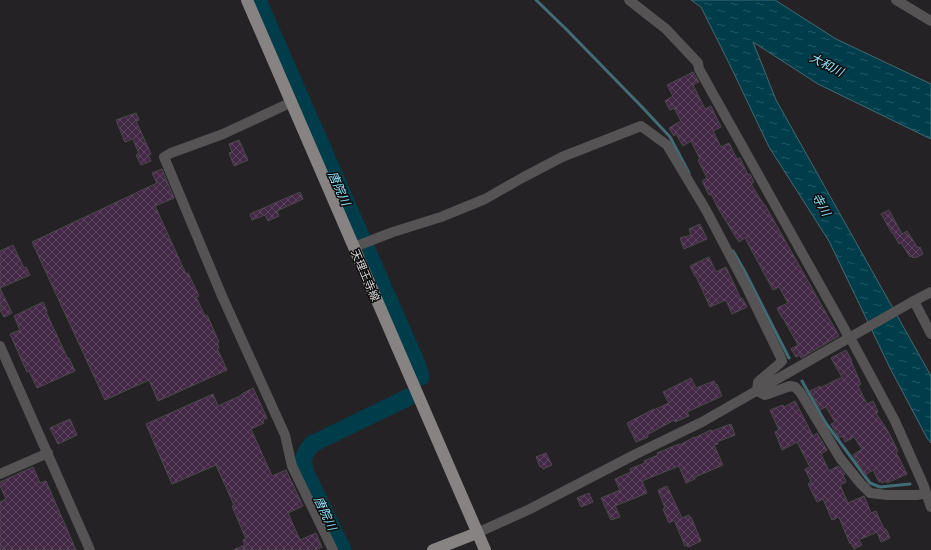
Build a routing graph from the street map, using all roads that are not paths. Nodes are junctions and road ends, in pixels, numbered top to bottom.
1 (248, 0) edge
2 (629, 0) edge
3 (896, 0) edge
4 (931, 21) edge
5 (292, 102) junction
6 (354, 247) junction
7 (931, 292) edge
8 (912, 302) junction
9 (931, 334) edge
10 (851, 337) junction
11 (0, 346) edge
12 (757, 391) junction
13 (48, 453) junction
14 (0, 474) edge
15 (926, 493) junction
16 (931, 507) edge
17 (478, 533) junction
18 (90, 550) edge
19 (333, 550) edge
20 (433, 550) edge
21 (485, 550) edge

1 - 5 main road, 天理王寺線
2 - 10 street
3 - 4 street
5 - 6 main road, 天理王寺線
5 - 19 street
6 - 12 street
6 - 17 main road, 天理王寺線
7 - 8 street
8 - 9 street
8 - 10 street
10 - 12 street
10 - 15 street
11 - 13 street
12 - 15 street
12 - 17 street
13 - 14 street
13 - 18 street
15 - 16 street
17 - 20 main road
17 - 21 main road, 天理王寺線

